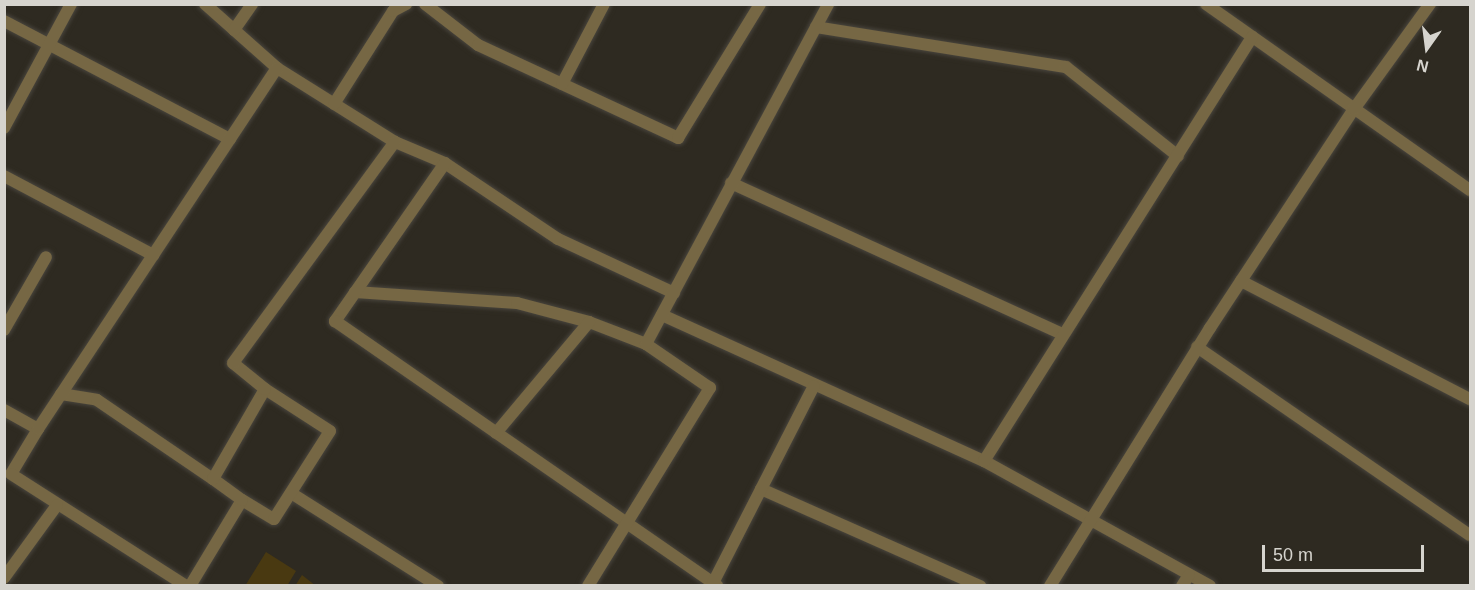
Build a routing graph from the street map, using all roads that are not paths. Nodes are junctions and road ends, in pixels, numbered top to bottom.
1 (71, 4) edge
2 (205, 4) edge
3 (252, 4) edge
4 (407, 4) edge
5 (604, 4) edge
6 (760, 4) edge
7 (828, 4) edge
8 (1206, 4) edge
9 (1430, 4) edge
10 (425, 6) edge
11 (4, 21) edge
12 (816, 27) junction
13 (234, 30) junction
14 (1252, 37) junction
15 (49, 46) junction
16 (277, 68) junction
17 (562, 84) junction
18 (334, 104) junction
19 (1354, 109) junction
20 (4, 128) edge
21 (230, 139) junction
22 (394, 142) junction
23 (1178, 156) junction
24 (445, 163) junction
25 (4, 176) edge
26 (731, 183) junction
27 (1470, 190) edge
28 (153, 255) junction
29 (45, 257) dead end
30 (1240, 281) junction
31 (355, 292) junction
32 (674, 293) junction
33 (663, 315) junction
34 (589, 322) junction
35 (4, 330) edge
36 (1062, 334) junction
37 (646, 344) junction
38 (1197, 347) junction
39 (814, 386) junction
40 (265, 389) junction
41 (61, 394) junction
42 (1470, 399) edge
43 (4, 410) edge
44 (38, 429) junction
45 (496, 433) junction
46 (984, 461) junction
47 (213, 479) junction
48 (762, 489) junction
49 (291, 493) junction
50 (242, 500) junction
51 (57, 505) junction
52 (1092, 517) junction
53 (629, 526) junction
54 (1470, 535) edge
55 (6, 572) edge
56 (1186, 580) edge
57 (715, 584) edge
58 (188, 585) edge
59 (438, 585) edge
60 (588, 585) edge
61 (980, 585) edge
62 (1050, 585) edge
63 (1210, 585) edge

1 - 15 street
2 - 13 street
3 - 13 street
4 - 10 street
4 - 18 street
5 - 17 street
6 - 17 street
7 - 12 street
8 - 14 street
9 - 19 street
10 - 17 street
11 - 15 street
12 - 23 street
12 - 26 street
13 - 16 street
14 - 19 street
14 - 23 street
15 - 20 street
15 - 21 street
16 - 18 street
16 - 21 street
18 - 22 street
19 - 27 street
19 - 30 street
21 - 28 street
22 - 24 street
22 - 40 street
23 - 36 street
24 - 31 street
24 - 32 street
25 - 28 street
26 - 32 street
26 - 36 street
28 - 41 street
29 - 35 street
30 - 38 street
30 - 42 street
31 - 34 street
31 - 45 street
32 - 33 street
33 - 37 street
33 - 39 street
34 - 37 street
34 - 45 street
36 - 46 street
37 - 53 street
38 - 52 street
38 - 54 street
39 - 46 street
39 - 48 street
40 - 47 street
40 - 49 street
41 - 44 street
41 - 47 street
43 - 44 street
44 - 51 street
45 - 53 street
46 - 52 street
47 - 50 street
48 - 57 street
48 - 61 street
49 - 50 street
49 - 59 street
50 - 58 street
51 - 55 street
51 - 58 street
52 - 56 street
52 - 62 street
53 - 57 street
53 - 60 street
56 - 63 street

